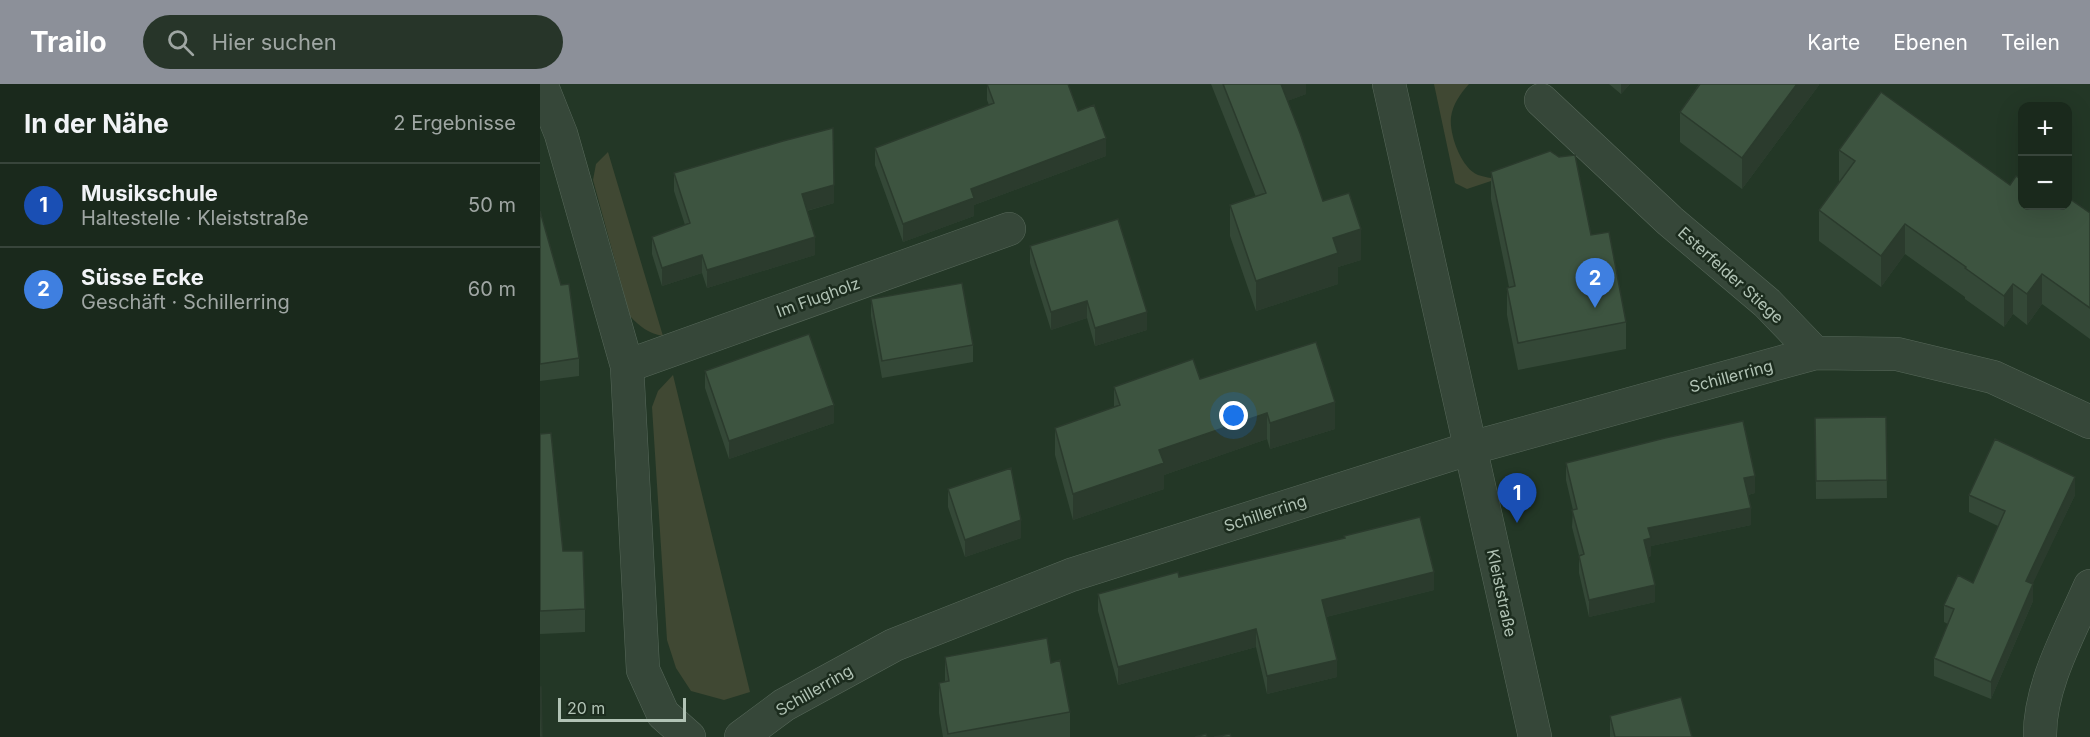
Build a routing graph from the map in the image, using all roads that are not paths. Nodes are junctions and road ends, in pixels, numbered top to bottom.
1 (541, 84) edge
2 (1389, 84) edge
3 (1541, 100) dead end
4 (1009, 229) dead end
5 (1815, 353) junction
6 (627, 366) junction
7 (2090, 422) edge
8 (1471, 448) junction
9 (2090, 586) edge
10 (689, 737) edge
11 (741, 737) edge
12 (1535, 737) edge
13 (2040, 737) edge

1 - 6 street
2 - 8 street
3 - 5 street, Esterfelder Stiege
4 - 6 street, Im Flugholz
5 - 7 street
5 - 8 street, Schillerring
6 - 10 street
8 - 11 street, Schillerring
8 - 12 street, Kleiststraße
9 - 13 street

